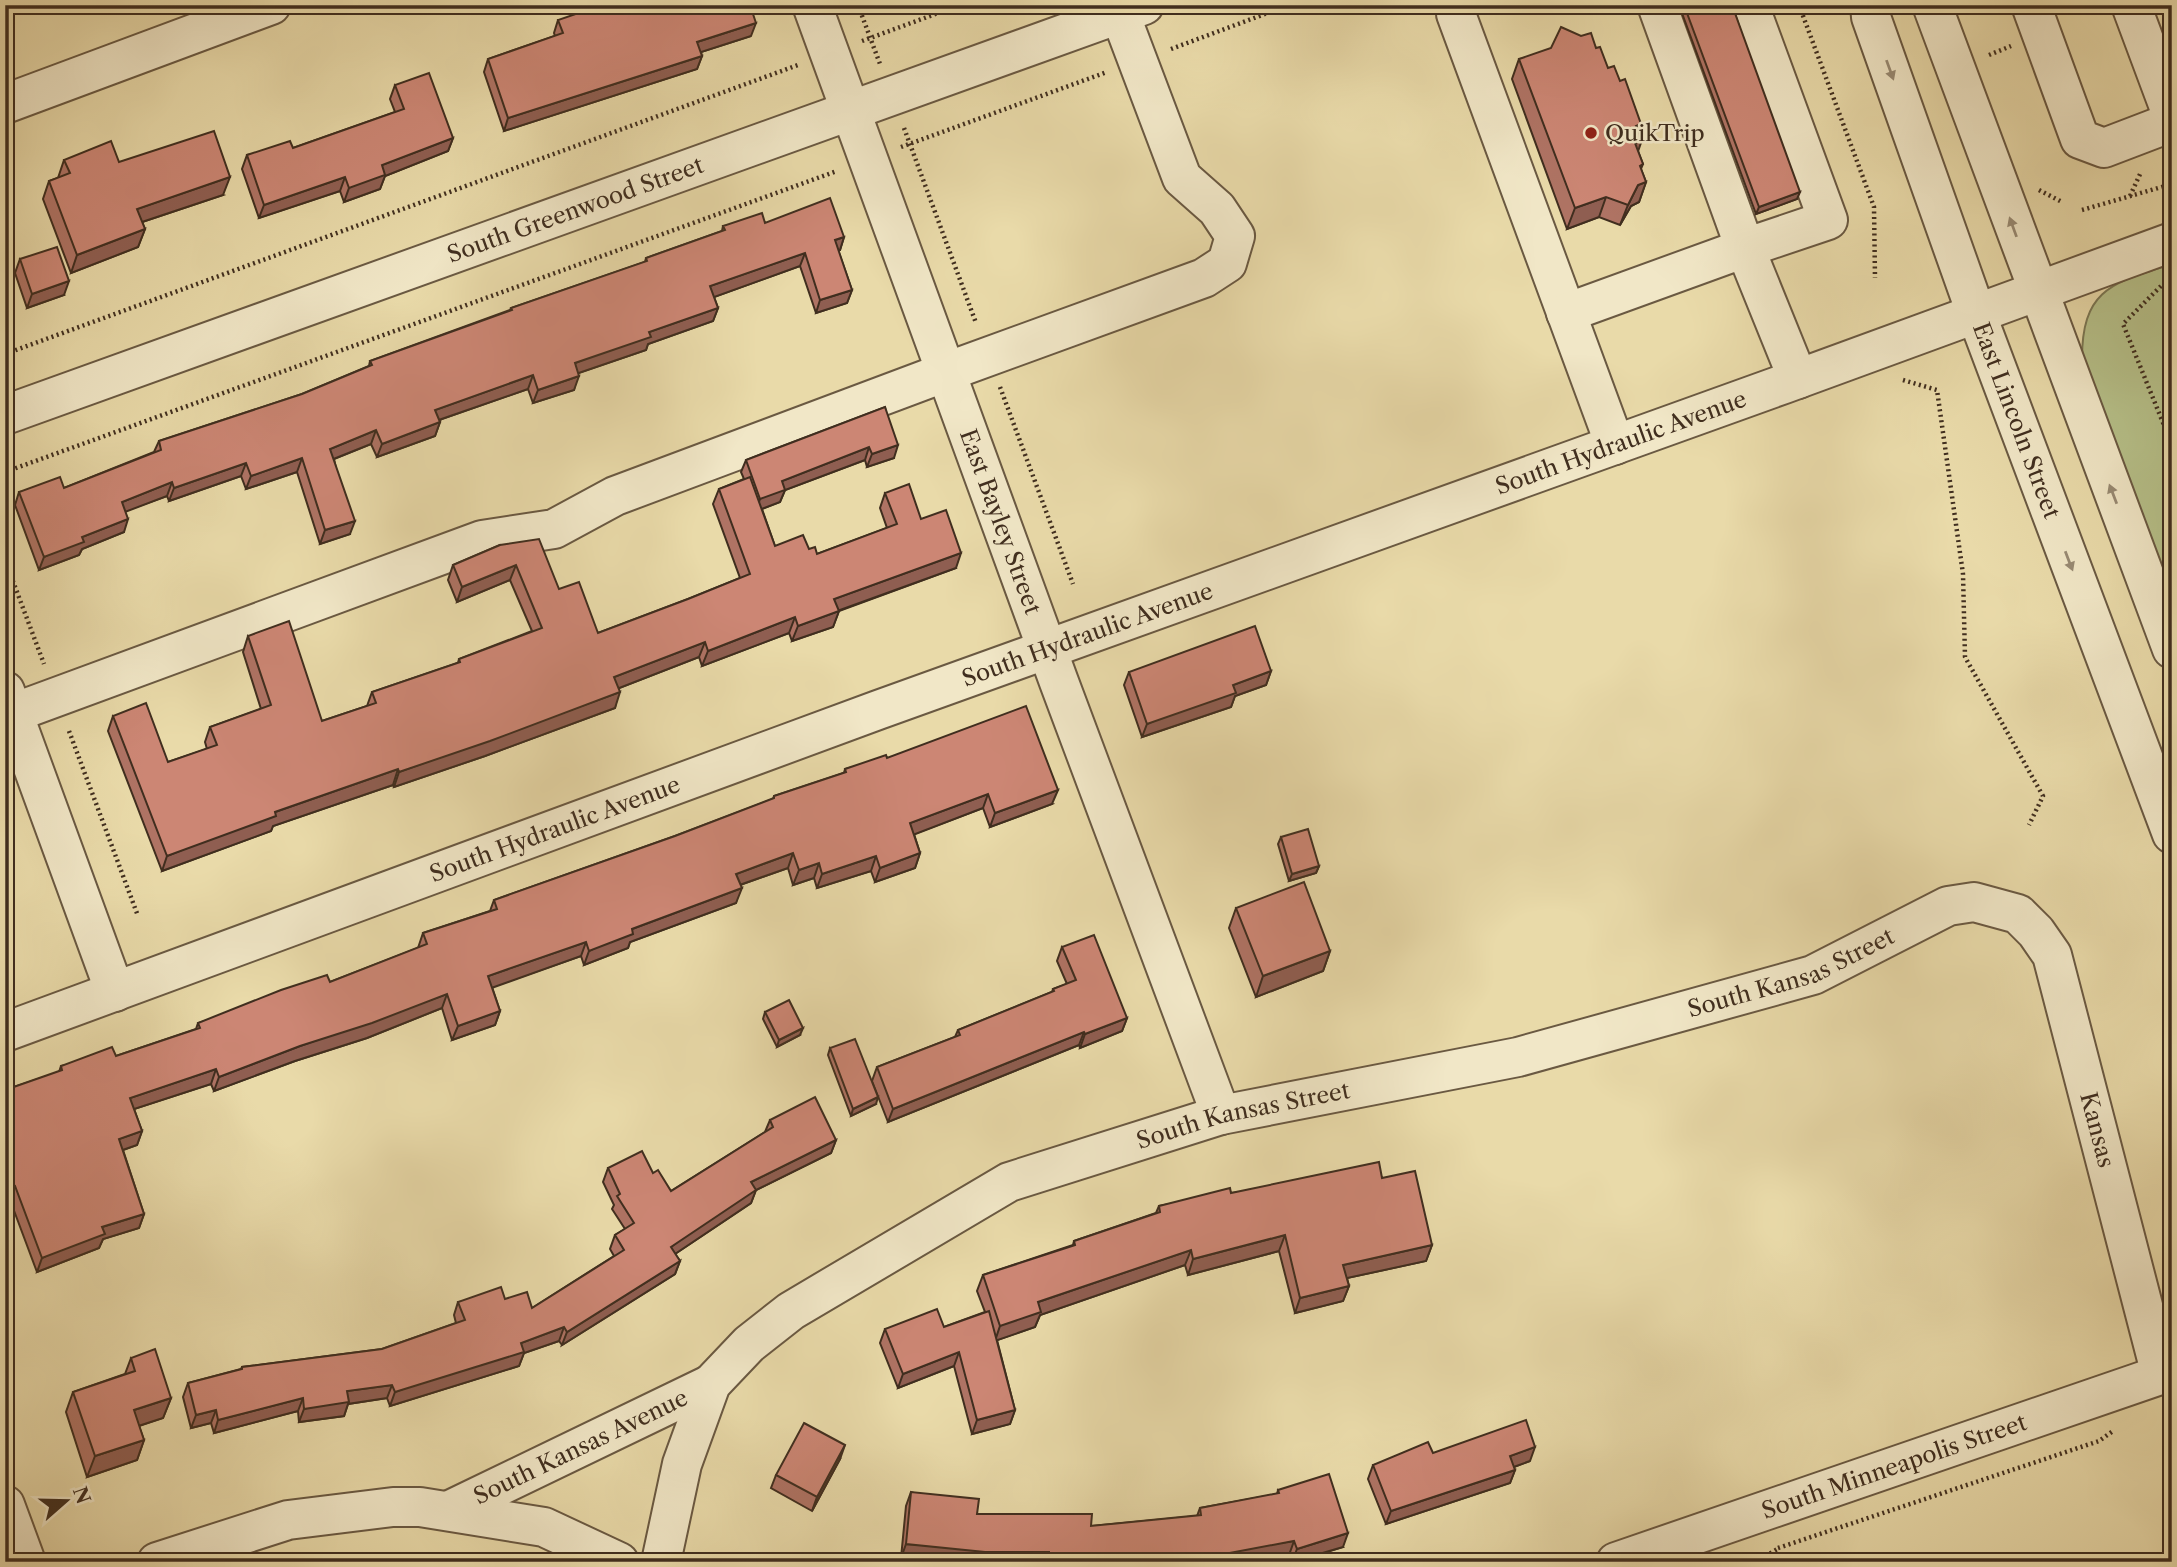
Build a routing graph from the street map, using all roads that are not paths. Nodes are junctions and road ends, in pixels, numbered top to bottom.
1 (271, 5) edge
2 (812, 5) edge
3 (1657, 5) edge
4 (1749, 5) edge
5 (1870, 5) edge
6 (1932, 5) edge
7 (2031, 5) edge
8 (2130, 5) edge
9 (1463, 8) edge
10 (1132, 9) edge
11 (5, 104) edge
12 (850, 111) junction
13 (2172, 115) edge
14 (2172, 122) edge
15 (2172, 242) edge
16 (1745, 247) junction
17 (2037, 290) junction
18 (1566, 313) junction
19 (1976, 313) junction
20 (946, 372) junction
21 (1798, 379) junction
22 (5, 415) edge
23 (1615, 445) junction
24 (1048, 649) junction
25 (2172, 649) edge
26 (8, 707) edge
27 (2172, 834) edge
28 (2000, 908) joint
29 (115, 992) junction
30 (5, 1032) edge
31 (1221, 1115) junction
32 (2166, 1373) edge
33 (711, 1384) junction
34 (5, 1505) edge
35 (450, 1510) junction
36 (26, 1562) edge
37 (157, 1562) edge
38 (619, 1562) edge
39 (661, 1562) edge
40 (1616, 1562) edge

1 - 11 street
2 - 12 street, East Bayley Street
3 - 16 street
4 - 16 street
5 -> 19 street, East Lincoln Street
17 -> 6 street
7 - 14 street
8 - 13 street
9 - 18 street
10 - 12 street, South Greenwood Street
10 - 20 street
12 - 20 street, East Bayley Street
12 - 22 street, South Greenwood Street
15 - 17 street, South Hydraulic Avenue
16 - 18 street
16 - 21 street
17 - 19 street, South Hydraulic Avenue
25 -> 17 street
18 - 23 street
19 - 21 street, South Hydraulic Avenue
19 -> 27 street, East Lincoln Street
20 - 24 street, East Bayley Street
20 - 26 street
21 - 23 street, South Hydraulic Avenue
23 - 24 street, South Hydraulic Avenue
24 - 29 street, South Hydraulic Avenue
24 - 31 street, East Bayley Street
26 - 29 street
28 - 31 street, South Kansas Street
28 - 32 street, Kansas
29 - 30 street, South Hydraulic Avenue
31 - 33 street, South Kansas Street
32 - 40 street, South Minneapolis Street
33 - 35 street, South Kansas Avenue
33 - 39 street, South Kansas Street
34 - 36 street
35 - 37 street, South Kansas Avenue
35 - 38 street, South Kansas Avenue

